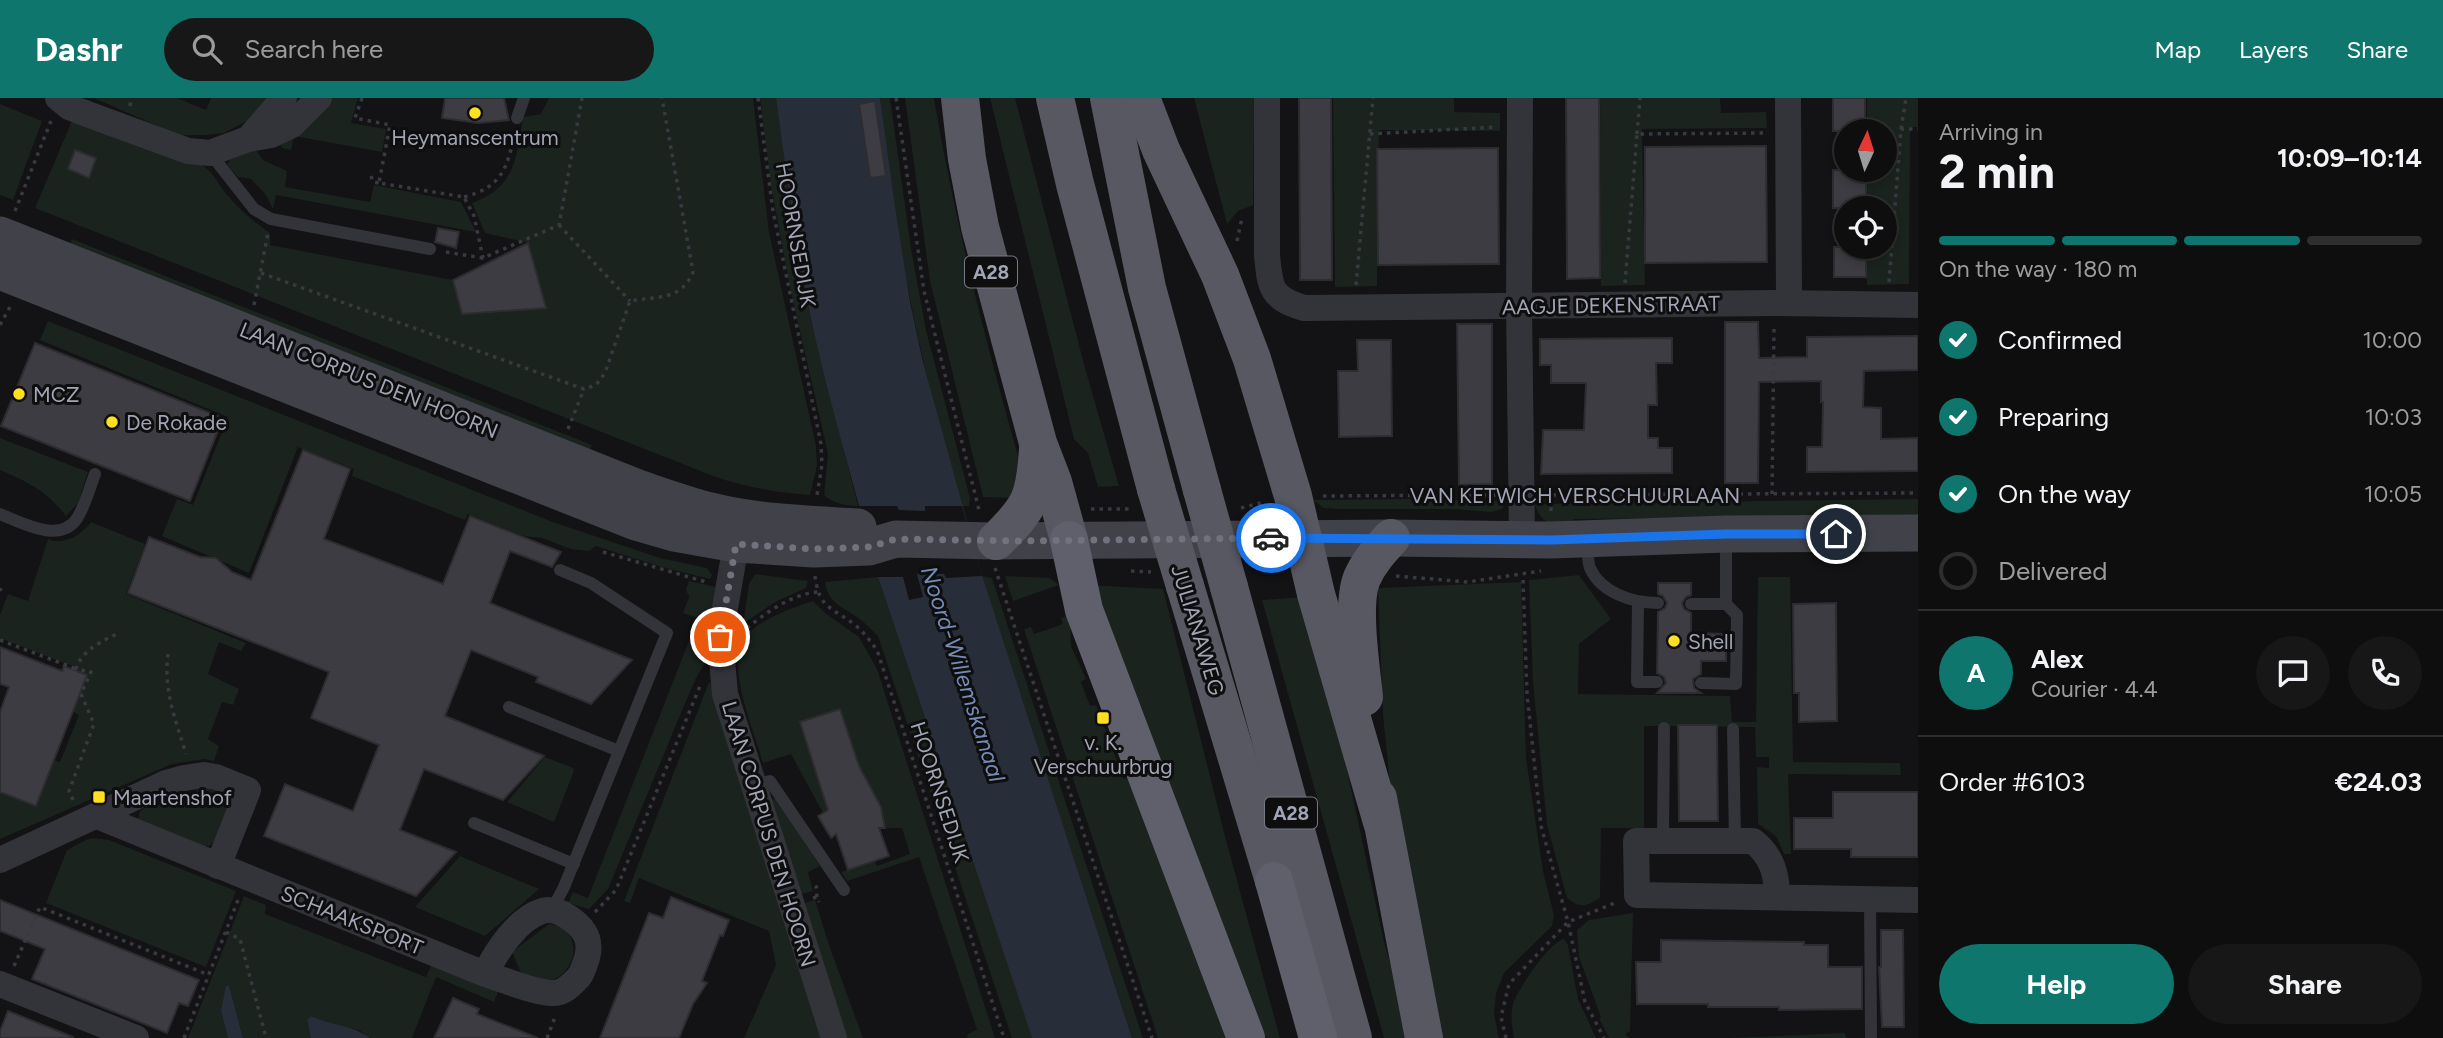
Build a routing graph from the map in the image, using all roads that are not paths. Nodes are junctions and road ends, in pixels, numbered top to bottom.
1 (284, 98) edge
2 (319, 98) edge
3 (524, 98) edge
4 (960, 98) edge
5 (1055, 98) edge
6 (1109, 98) edge
7 (1141, 98) edge
8 (1267, 98) edge
9 (1520, 98) edge
10 (1788, 98) edge
11 (56, 106) edge
12 (517, 118) road end
13 (248, 139) junction
14 (210, 153) junction
15 (7, 224) edge
16 (430, 249) road end
17 (0, 271) edge
18 (1782, 303) junction
19 (1918, 305) edge
20 (1519, 306) junction
21 (1038, 443) junction
22 (95, 474) dead end
23 (0, 514) edge
24 (739, 530) junction
25 (1918, 533) edge
26 (1726, 534) junction
27 (876, 538) joint
28 (1303, 538) junction
29 (1391, 538) junction
30 (985, 539) junction
31 (1522, 539) junction
32 (1069, 540) junction
33 (1588, 540) junction
34 (560, 570) dead end
35 (1638, 603) junction
36 (1658, 603) dead end
37 (1691, 604) dead end
38 (1726, 604) junction
39 (1657, 682) dead end
40 (1701, 683) dead end
41 (509, 707) dead end
42 (1664, 728) dead end
43 (1733, 729) dead end
44 (619, 751) junction
45 (752, 785) junction
46 (90, 819) junction
47 (1382, 822) junction
48 (474, 823) dead end
49 (1663, 841) junction
50 (1735, 841) junction
51 (0, 859) edge
52 (573, 864) junction
53 (218, 866) junction
54 (844, 890) dead end
55 (1776, 897) junction
56 (1870, 899) junction
57 (1918, 900) edge
58 (552, 910) junction
59 (485, 974) junction
60 (2, 984) edge
61 (136, 1038) edge
62 (834, 1038) edge
63 (1246, 1038) edge
64 (1318, 1038) edge
65 (1353, 1038) edge
66 (1424, 1038) edge
67 (1871, 1038) edge

1 - 13 street
2 - 13 street
3 - 12 lane
4 - 21 highway, A28
5 - 64 highway, JULIANAWEG / A28, bridge
6 - 65 highway, JULIANAWEG / A28, bridge
7 - 28 highway
8 - 20 street, AAGJE DEKENSTRAAT
9 - 20 street
10 - 18 street
11 - 14 street
13 - 14 street
14 - 16 lane
15 - 24 main road, LAAN CORPUS DEN HOORN
17 - 24 main road, LAAN CORPUS DEN HOORN
18 - 19 street, AAGJE DEKENSTRAAT
18 - 20 street, AAGJE DEKENSTRAAT
20 - 31 street
21 - 30 highway, A28
21 - 32 highway, A28
22 - 23 lane
24 - 27 main road, LAAN CORPUS DEN HOORN
24 - 45 street, LAAN CORPUS DEN HOORN
25 - 26 main road, VAN KETWICH VERSCHUURLAAN
26 - 33 main road, VAN KETWICH VERSCHUURLAAN
26 - 38 lane
27 - 30 main road, VAN KETWICH VERSCHUURLAAN
28 - 29 main road, VAN KETWICH VERSCHUURLAAN
28 - 32 main road, VAN KETWICH VERSCHUURLAAN
28 - 47 highway
29 - 31 main road, VAN KETWICH VERSCHUURLAAN
29 - 47 highway
30 - 32 main road, VAN KETWICH VERSCHUURLAAN
31 - 33 main road, VAN KETWICH VERSCHUURLAAN
32 - 63 highway, A28
33 - 35 lane
34 - 44 lane
35 - 36 lane
35 - 39 lane
37 - 38 lane
38 - 40 lane
41 - 44 lane
42 - 49 lane
43 - 50 lane
44 - 52 lane
45 - 54 lane
45 - 62 street, LAAN CORPUS DEN HOORN
46 - 51 street
46 - 53 street, SCHAAKSPORT
46 - 53 street
47 - 66 highway
48 - 52 lane
49 - 50 street
49 - 55 street
50 - 55 street
52 - 58 lane
53 - 59 street, SCHAAKSPORT
55 - 56 street
56 - 57 street
56 - 67 lane
58 - 59 street
58 - 59 street, SCHAAKSPORT
60 - 61 street

